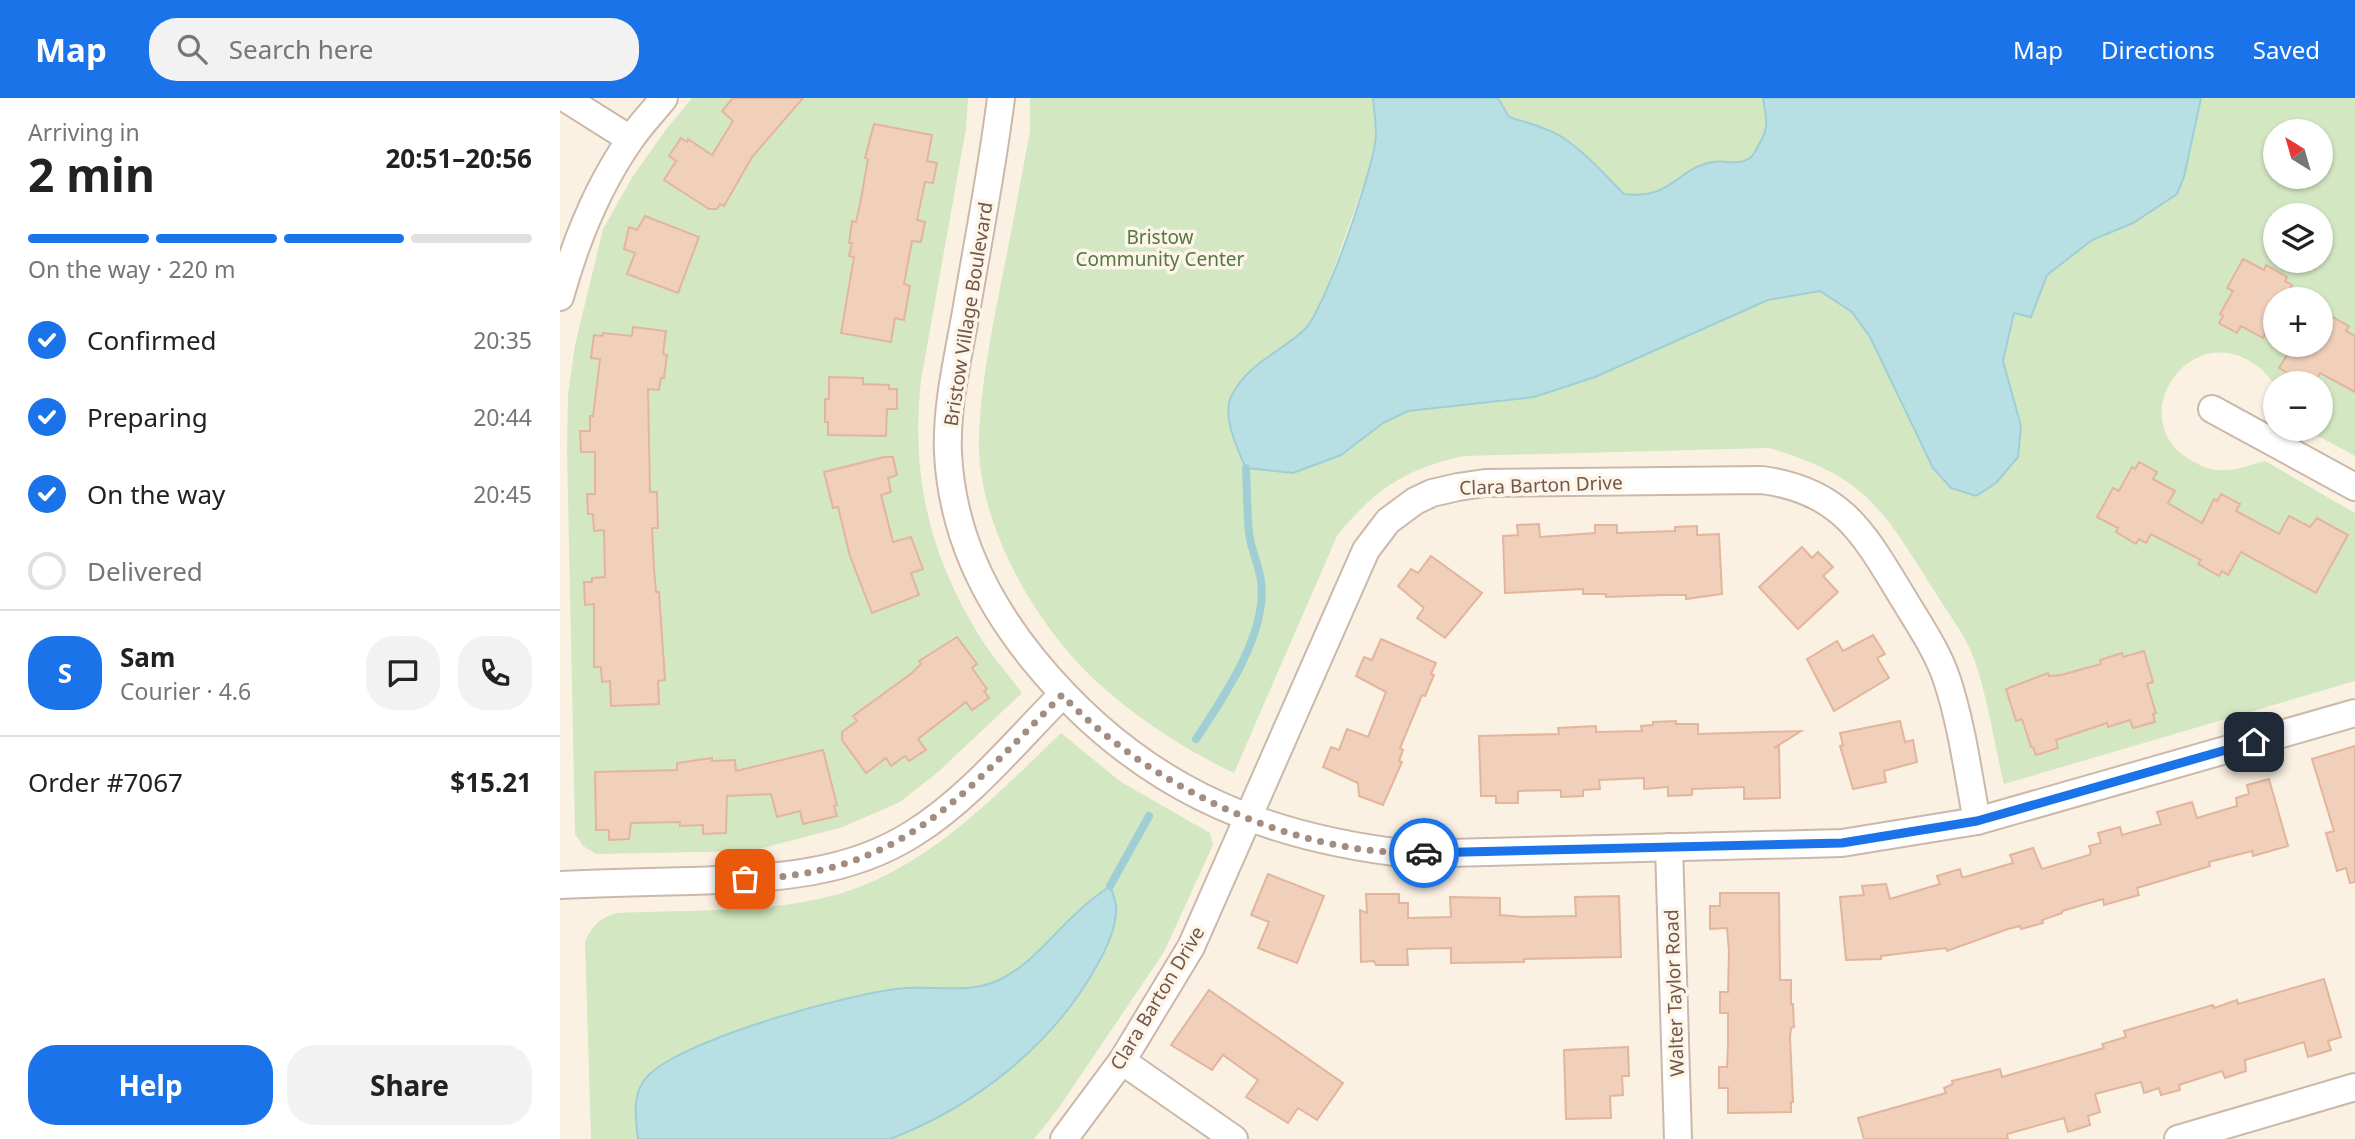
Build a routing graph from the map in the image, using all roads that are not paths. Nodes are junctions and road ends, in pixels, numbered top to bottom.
1 (565, 98) edge
2 (664, 98) edge
3 (988, 98) edge
4 (1001, 98) edge
5 (631, 139) junction
6 (995, 145) junction
7 (560, 297) edge
8 (2212, 409) dead end
9 (2355, 487) edge
10 (1062, 695) junction
11 (2355, 713) edge
12 (1250, 819) junction
13 (1977, 821) junction
14 (1669, 847) junction
15 (560, 885) edge
16 (1122, 1060) junction
17 (2355, 1087) edge
18 (1064, 1139) edge
19 (1234, 1139) edge
20 (1678, 1139) edge
21 (2178, 1139) edge

1 - 5 street
2 - 5 street
3 - 6 street, Bristow Village Boulevard
4 - 6 street, Bristow Village Boulevard
5 - 7 street
6 - 10 street, Bristow Village Boulevard
8 - 9 street
10 - 12 street, Bristow Village Boulevard
10 - 15 street
11 - 13 street, Bristow Village Boulevard
12 - 13 street, Clara Barton Drive
12 - 14 street, Bristow Village Boulevard
12 - 16 street, Clara Barton Drive
13 - 14 street, Bristow Village Boulevard
14 - 20 street, Walter Taylor Road
16 - 18 street, Clara Barton Drive
16 - 19 street
17 - 21 street

